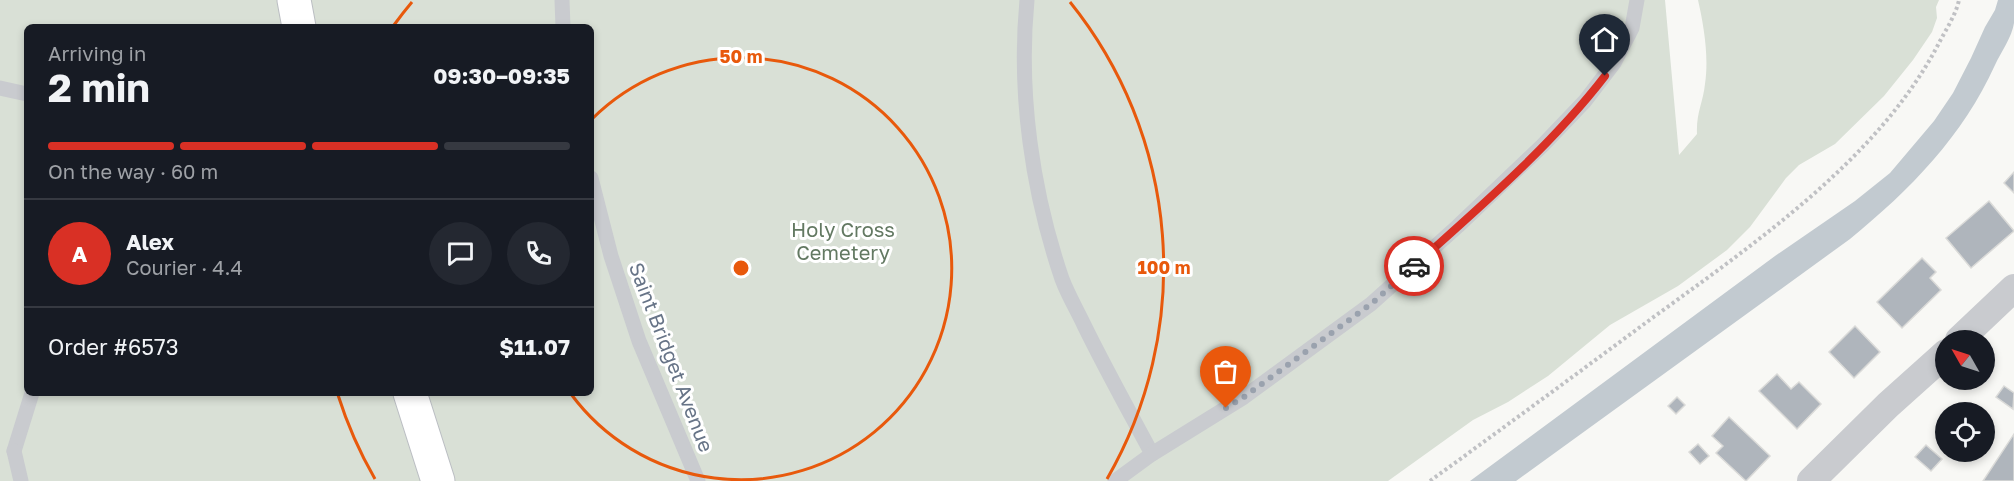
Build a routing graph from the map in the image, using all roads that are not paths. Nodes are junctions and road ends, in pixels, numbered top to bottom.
1 (294, 0) edge
2 (562, 0) edge
3 (1028, 0) edge
4 (1637, 0) edge
5 (298, 24) edge
6 (563, 24) edge
7 (0, 88) edge
8 (24, 93) edge
9 (594, 190) edge
10 (2014, 288) edge
11 (1970, 330) edge
12 (1935, 363) edge
13 (31, 396) edge
14 (411, 396) edge
15 (7, 449) edge
16 (1152, 454) junction
17 (21, 481) edge
18 (438, 481) edge
19 (698, 481) edge
20 (1115, 481) edge
21 (1811, 481) edge

1 - 5 main road
2 - 6 lane
3 - 16 lane
4 - 16 lane
7 - 8 lane
9 - 19 lane, Saint Bridget Avenue
10 - 11 street
12 - 21 street
13 - 15 lane
14 - 18 main road
15 - 17 lane
16 - 20 lane

